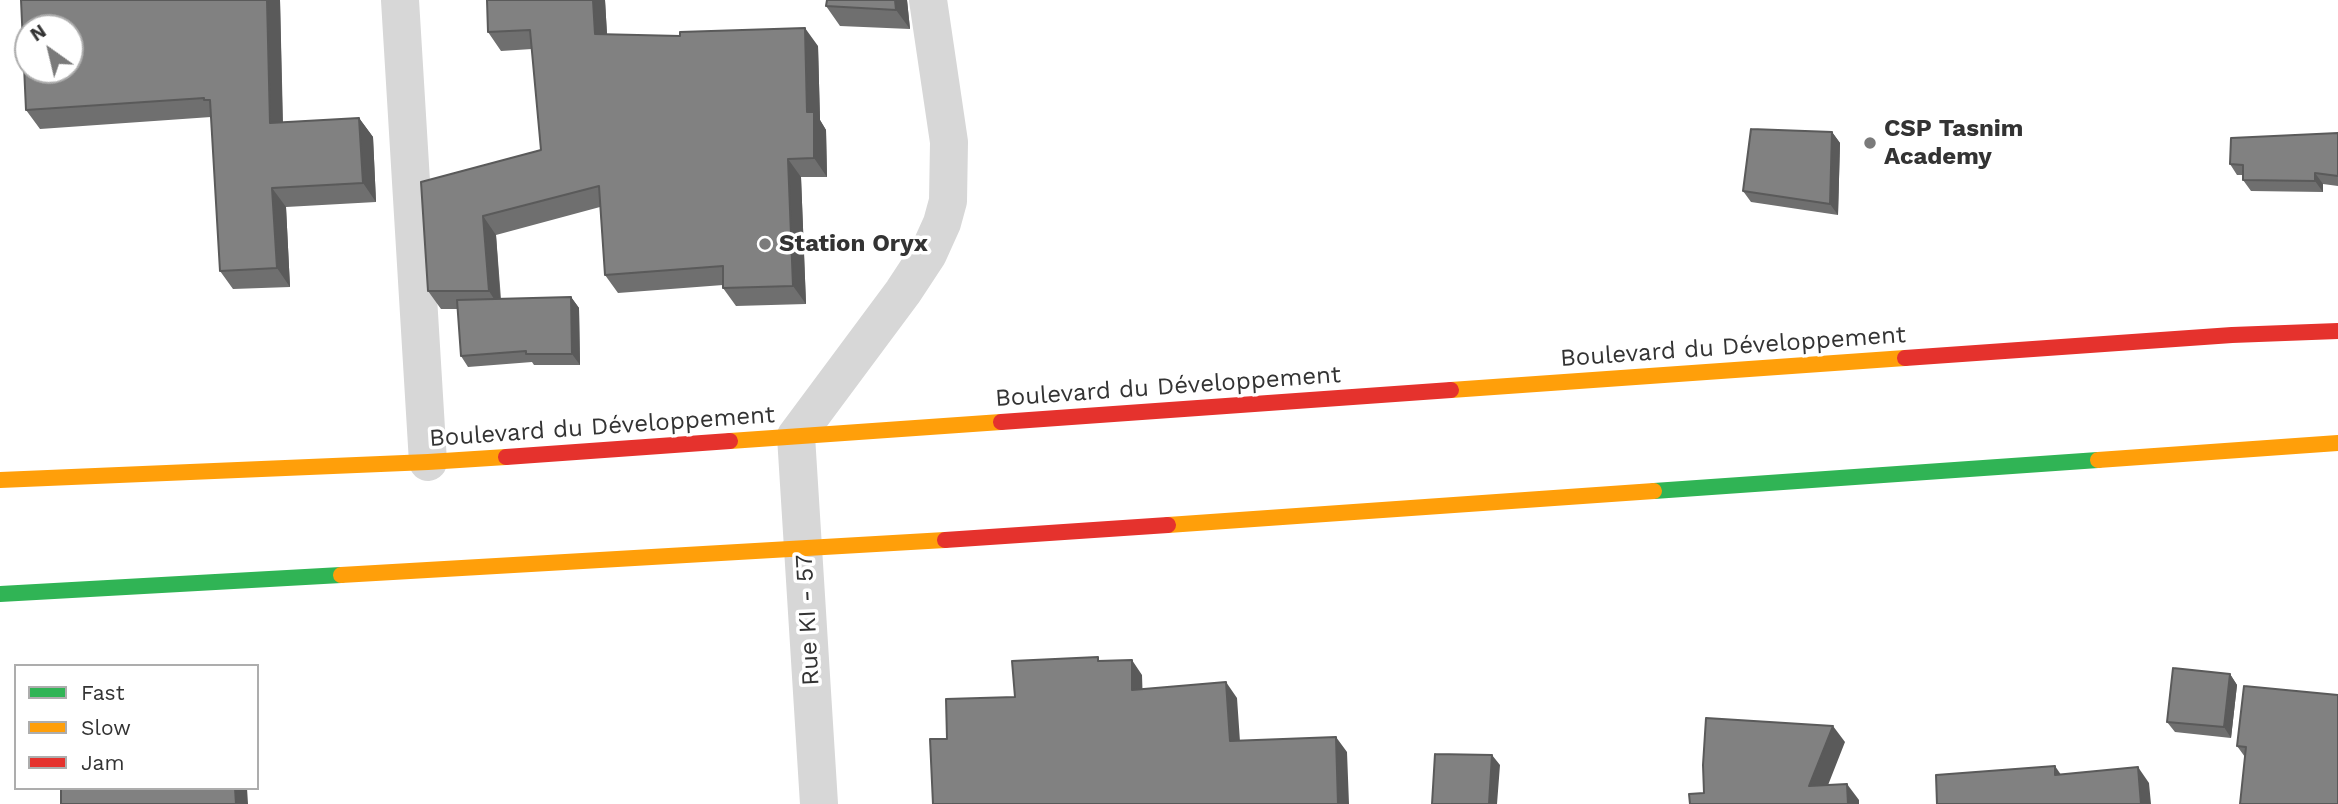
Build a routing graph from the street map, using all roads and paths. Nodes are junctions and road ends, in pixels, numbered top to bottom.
1 (400, 0) edge
2 (928, 0) edge
3 (2338, 331) edge
4 (796, 436) junction
5 (2338, 443) edge
6 (429, 462) junction
7 (0, 480) edge
8 (803, 550) junction
9 (0, 594) edge
10 (819, 804) edge

1 - 6 street
2 - 4 street
3 - 4 highway, Boulevard du Développement
4 - 6 highway, Boulevard du Développement
4 - 8 street, Rue KI - 57
5 - 8 highway
6 - 7 highway, Boulevard du Développement
8 - 9 highway
8 - 10 street, Rue KI - 57

